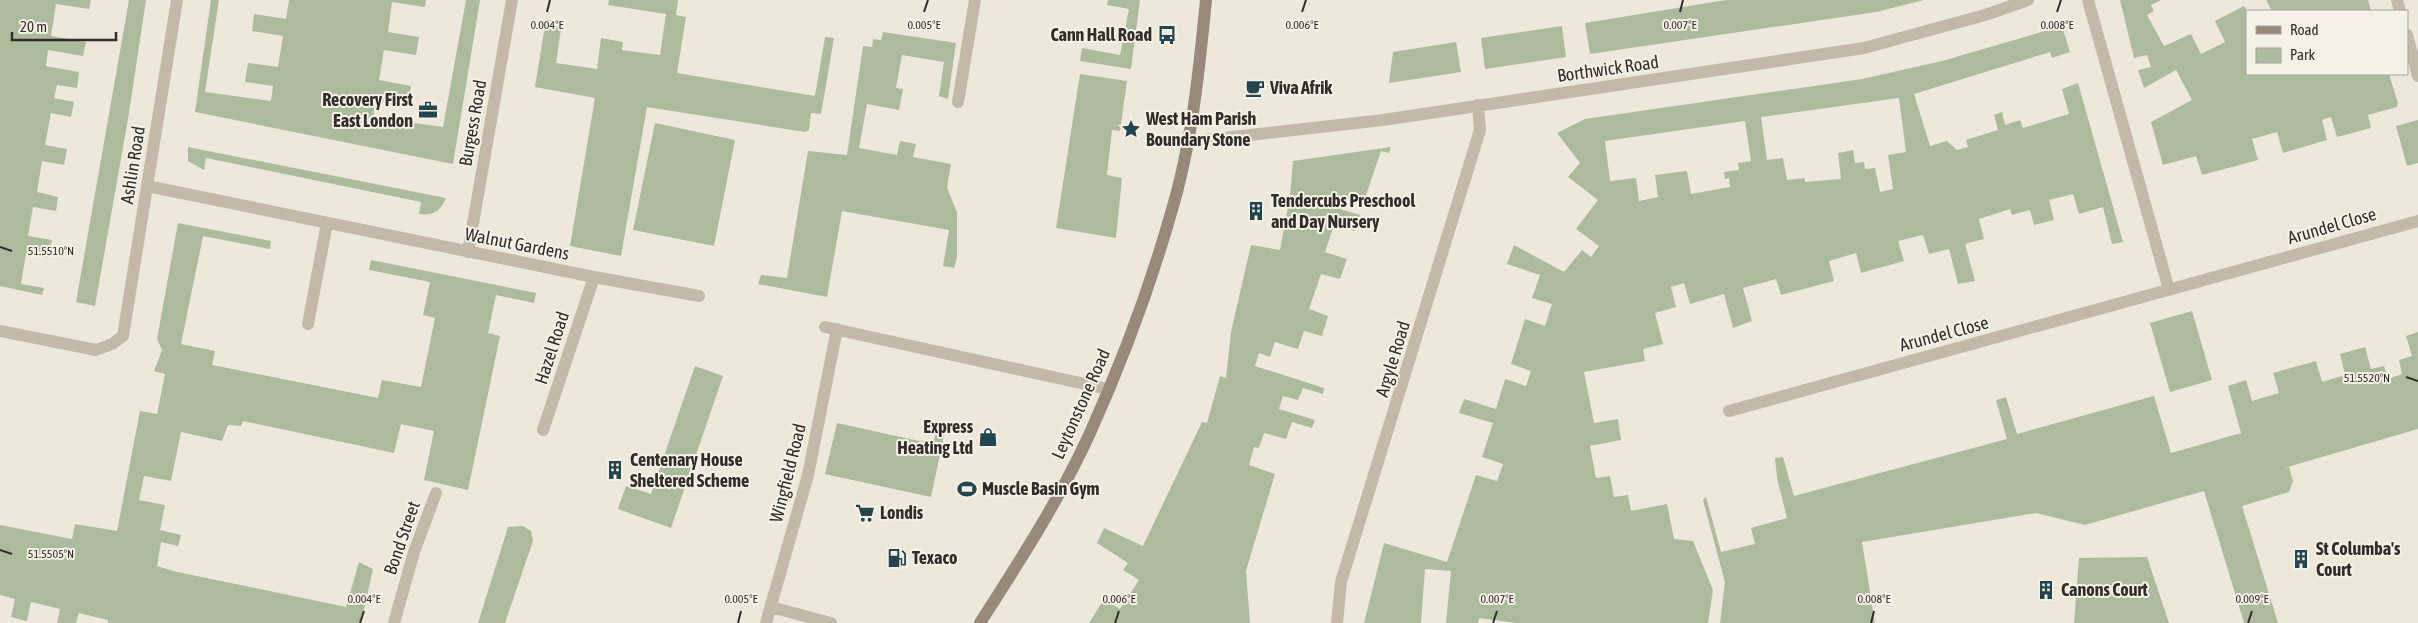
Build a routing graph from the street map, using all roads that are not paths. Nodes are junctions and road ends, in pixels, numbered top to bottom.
1 (177, 0) edge
2 (512, 0) edge
3 (975, 0) edge
4 (1206, 0) edge
5 (2028, 0) edge
6 (2088, 0) edge
7 (2408, 40) edge
8 (2418, 76) edge
9 (958, 102) dead end
10 (1478, 106) junction
11 (1187, 142) junction
12 (147, 186) junction
13 (2418, 220) edge
14 (327, 223) junction
15 (468, 252) junction
16 (594, 277) junction
17 (2169, 290) junction
18 (699, 296) dead end
19 (308, 324) dead end
20 (0, 331) edge
21 (1108, 389) junction
22 (1729, 411) dead end
23 (543, 430) dead end
24 (436, 493) dead end
25 (771, 607) junction
26 (394, 623) edge
27 (766, 623) edge
28 (831, 623) edge
29 (980, 623) edge
30 (1337, 623) edge

1 - 12 street, Ashlin Road
2 - 15 street, Burgess Road
3 - 9 street
4 - 11 street, Leytonstone Road
5 - 10 street, Borthwick Road
6 - 17 street
7 - 8 street
10 - 11 street, Borthwick Road
10 - 30 street, Argyle Road
11 - 21 street, Leytonstone Road
12 - 14 street, Walnut Gardens
12 - 20 street, Ashlin Road
13 - 17 street, Arundel Close
14 - 15 street, Walnut Gardens
14 - 19 street
15 - 16 street, Walnut Gardens
16 - 18 street, Walnut Gardens
16 - 23 street, Hazel Road
17 - 22 street, Arundel Close
21 - 25 street, Wingfield Road
21 - 29 street, Leytonstone Road
24 - 26 street, Bond Street
25 - 27 street, Wingfield Road
25 - 28 street

